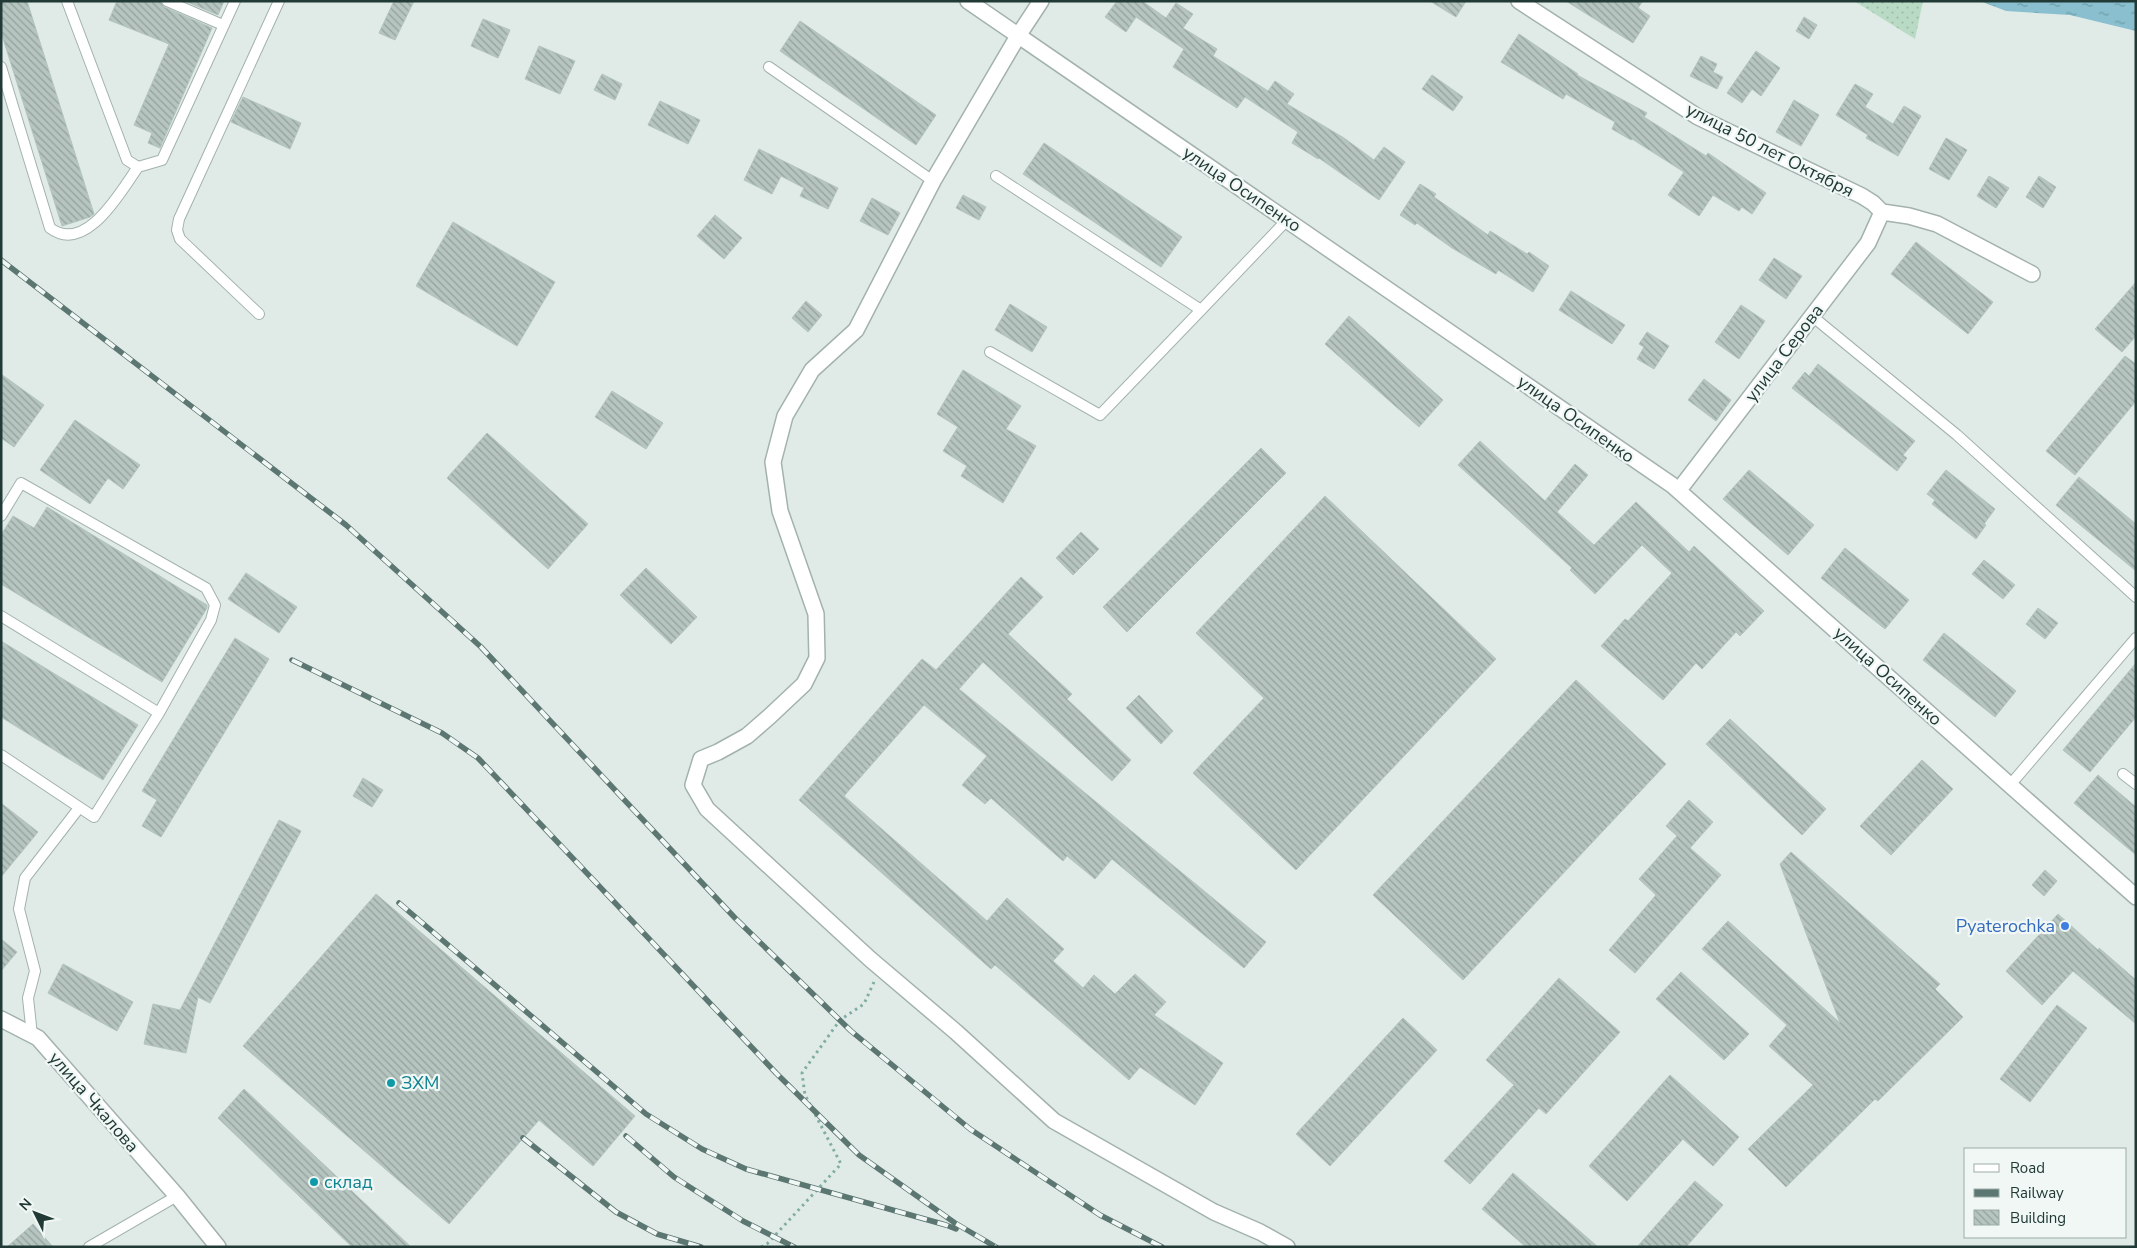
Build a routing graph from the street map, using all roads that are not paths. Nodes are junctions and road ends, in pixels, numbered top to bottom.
1 (67, 1) edge
2 (167, 1) edge
3 (234, 1) edge
4 (279, 1) edge
5 (968, 1) edge
6 (1041, 1) edge
7 (1519, 1) edge
8 (224, 25) junction
9 (1018, 36) junction
10 (1, 67) edge
11 (769, 67) dead end
12 (138, 167) junction
13 (996, 176) dead end
14 (933, 181) junction
15 (1882, 212) junction
16 (1287, 220) junction
17 (2032, 274) dead end
18 (1201, 310) junction
19 (259, 314) dead end
20 (1812, 316) junction
21 (990, 352) dead end
22 (1679, 490) junction
23 (1, 516) edge
24 (2136, 597) edge
25 (1, 616) edge
26 (2136, 638) edge
27 (159, 713) junction
28 (1, 756) edge
29 (2124, 774) dead end
30 (2136, 784) edge
31 (2010, 785) junction
32 (79, 808) junction
33 (2136, 897) edge
34 (1, 1019) edge
35 (32, 1035) junction
36 (177, 1196) junction
37 (89, 1247) edge
38 (218, 1247) edge
39 (1287, 1247) edge

1 - 12 lane
2 - 8 lane
3 - 8 lane
4 - 19 lane
5 - 9 street, улица Осипенко
6 - 9 street
7 - 15 street, улица 50 лет Октября
8 - 12 lane
9 - 14 street
9 - 16 street, улица Осипенко
10 - 12 lane
11 - 14 lane
13 - 18 lane
14 - 39 street
15 - 17 street
15 - 20 street, улица Серова
16 - 18 lane
16 - 22 street, улица Осипенко
18 - 21 lane
20 - 22 street, улица Серова
20 - 24 lane
22 - 31 street, улица Осипенко
23 - 27 lane
25 - 27 lane
26 - 31 lane
27 - 32 lane
28 - 32 lane
29 - 30 lane
31 - 33 street, улица Осипенко
32 - 35 lane
34 - 35 street, улица Чкалова
35 - 36 street, улица Чкалова
36 - 37 lane
36 - 38 street, улица Чкалова

